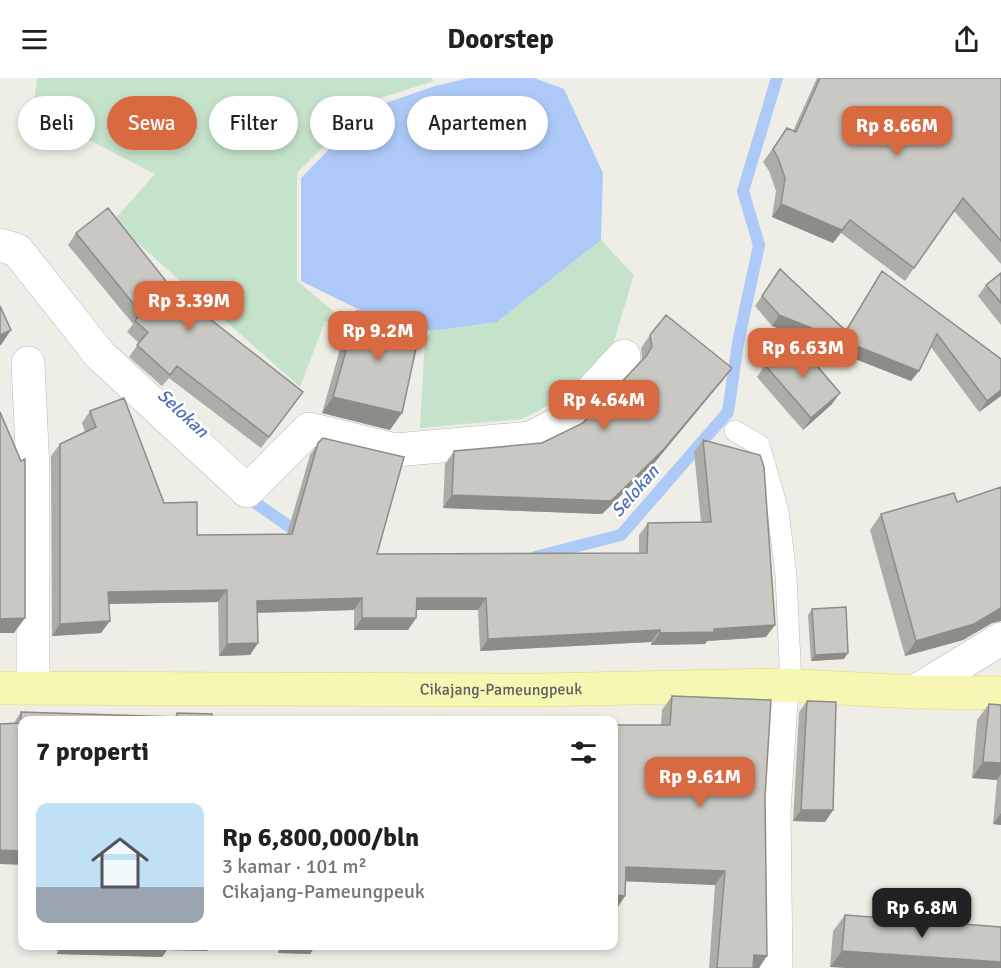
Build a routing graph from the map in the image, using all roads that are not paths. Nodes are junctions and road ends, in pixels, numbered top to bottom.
1 (0, 245) edge
2 (624, 356) dead end
3 (28, 363) dead end
4 (735, 431) dead end
5 (1001, 639) edge
6 (787, 685) junction
7 (0, 687) edge
8 (33, 687) junction
9 (914, 692) junction
10 (1001, 693) edge
11 (776, 968) edge

1 - 2 street
3 - 8 street
4 - 6 lane
5 - 9 street
6 - 8 main road, Cikajang-Pameungpeuk
6 - 9 main road, Cikajang-Pameungpeuk
6 - 11 street
7 - 8 main road, Cikajang-Pameungpeuk
9 - 10 main road, Cikajang-Pameungpeuk

